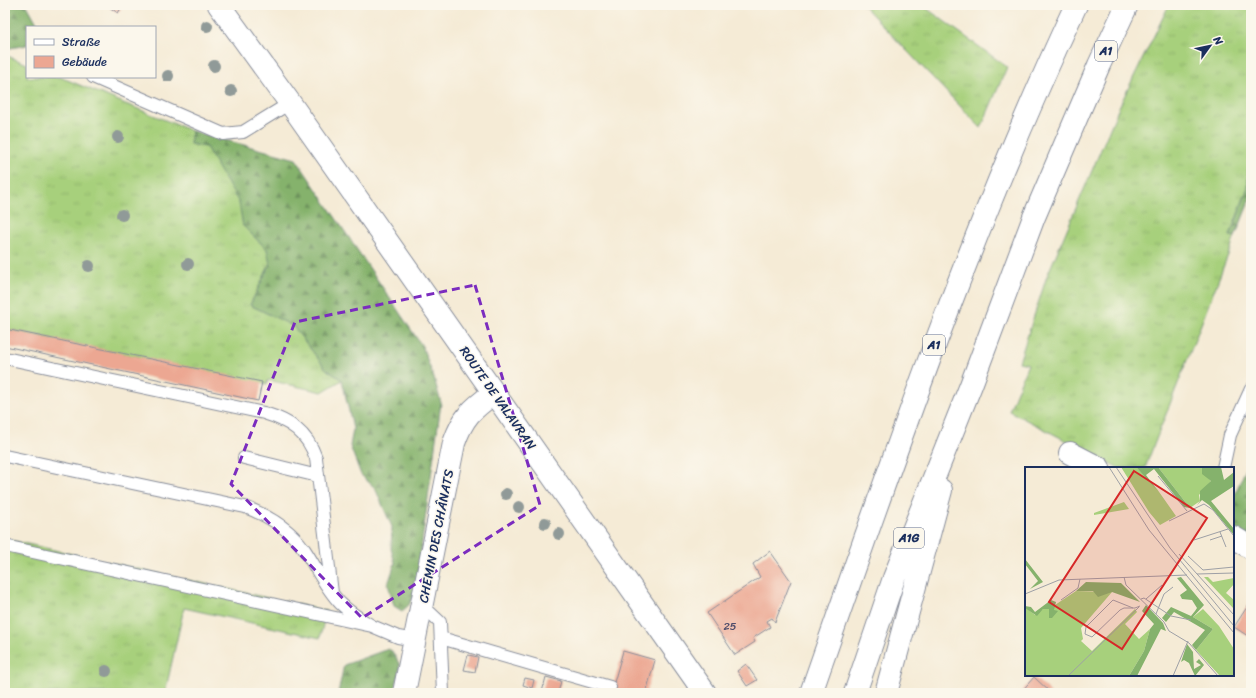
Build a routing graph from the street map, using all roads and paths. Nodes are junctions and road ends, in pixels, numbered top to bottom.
1 (219, 5) edge
2 (1076, 5) edge
3 (1127, 5) edge
4 (95, 78) edge
5 (290, 103) junction
6 (5, 358) edge
7 (971, 385) junction
8 (1251, 389) edge
9 (494, 394) junction
10 (1070, 454) dead end
11 (5, 456) edge
12 (244, 458) dead end
13 (1097, 467) edge
14 (1223, 467) edge
15 (318, 476) junction
16 (1234, 538) edge
17 (5, 546) edge
18 (1251, 548) edge
19 (332, 593) junction
20 (422, 605) junction
21 (372, 626) junction
22 (441, 638) junction
23 (415, 640) junction
24 (610, 687) dead end
25 (404, 693) edge
26 (442, 693) edge
27 (705, 693) edge
28 (811, 693) edge
29 (855, 693) edge
30 (886, 693) edge

1 - 5 main road, ROUTE DE VALAVRAN
2 - 28 main road, A1
3 - 7 main road, A1
4 - 5 lane
5 - 9 main road, ROUTE DE VALAVRAN
6 - 15 lane
7 - 29 main road, A1G
7 - 30 main road, A1
8 - 14 lane
9 - 20 main road, CHEMIN DES CHÂNATS
9 - 27 main road, ROUTE DE VALAVRAN
10 - 13 main road
11 - 19 lane
12 - 15 lane
15 - 19 lane
16 - 18 main road
17 - 21 lane
19 - 21 lane
20 - 22 lane
20 - 23 main road, CHEMIN DES CHÂNATS
21 - 23 lane
22 - 24 lane
22 - 26 lane
23 - 25 main road, CHEMIN DES CHÂNATS

